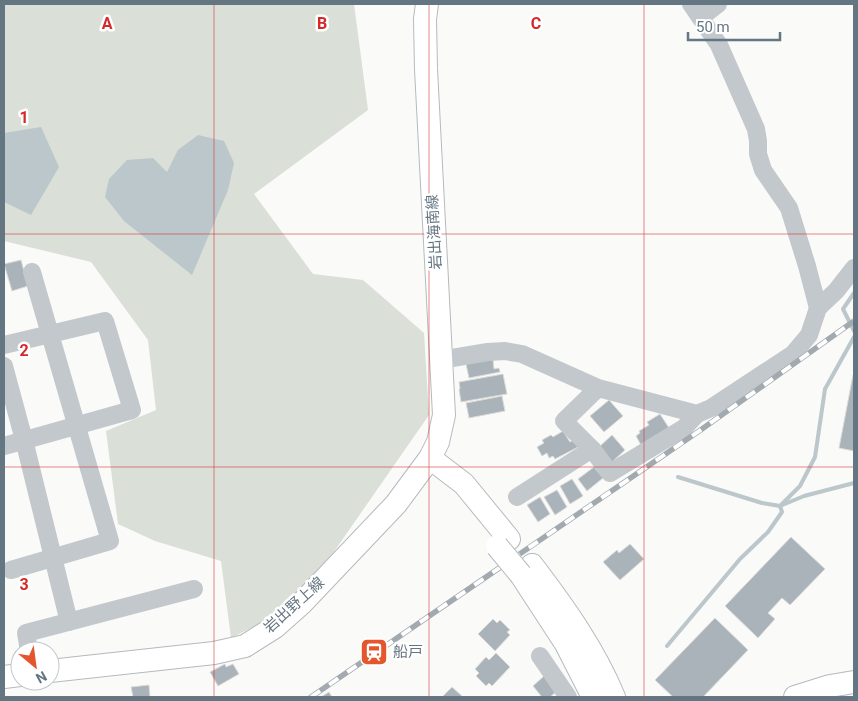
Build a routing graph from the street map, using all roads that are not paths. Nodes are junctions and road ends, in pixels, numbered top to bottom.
1 (427, 4) edge
2 (718, 4) edge
3 (696, 10) edge
4 (854, 268) edge
5 (32, 272) dead end
6 (818, 308) junction
7 (50, 333) junction
8 (4, 345) edge
9 (440, 360) junction
10 (4, 366) edge
11 (598, 388) junction
12 (697, 414) junction
13 (76, 426) junction
14 (24, 440) junction
15 (4, 446) edge
16 (592, 449) junction
17 (430, 458) junction
18 (517, 497) dead end
19 (53, 558) junction
20 (11, 570) dead end
21 (526, 570) junction
22 (194, 589) dead end
23 (69, 622) junction
24 (27, 641) edge
25 (540, 656) dead end
26 (60, 670) edge
27 (854, 682) edge
28 (568, 697) edge
29 (593, 697) edge
30 (614, 697) edge
31 (795, 697) edge

1 - 9 main road, 岩出海南線
2 - 3 street
3 - 6 street
4 - 6 street
5 - 7 street
6 - 12 street
7 - 8 street
7 - 13 street
7 - 13 street
9 - 11 street
9 - 17 main road, 岩出海南線
10 - 14 street
11 - 12 street
11 - 16 street
12 - 16 street
13 - 14 street
13 - 19 street
14 - 15 street
14 - 19 street
16 - 18 street
17 - 21 main road, bridge
17 - 26 main road, 岩出野上線
19 - 20 street
19 - 23 street
21 - 29 main road
21 - 30 main road
22 - 23 street
23 - 24 street
25 - 28 street
27 - 31 main road

